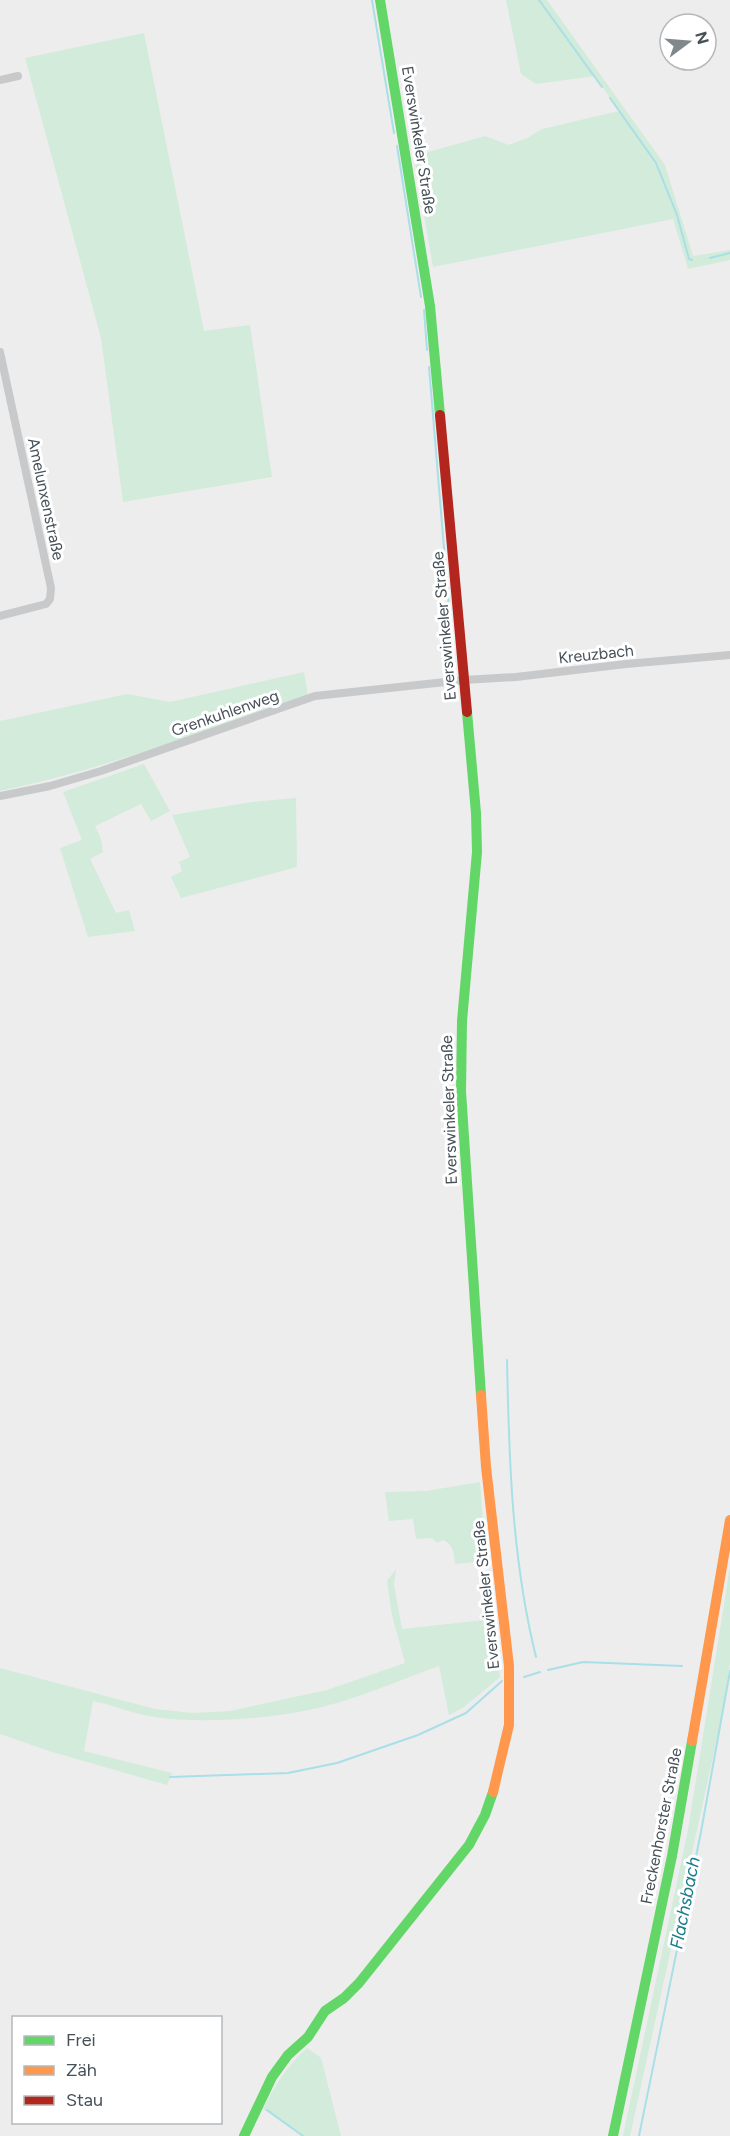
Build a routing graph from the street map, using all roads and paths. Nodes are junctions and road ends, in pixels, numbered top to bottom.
1 (380, 0) edge
2 (18, 76) dead end
3 (0, 80) edge
4 (0, 352) edge
5 (0, 616) edge
6 (730, 655) edge
7 (464, 680) junction
8 (0, 796) edge
9 (730, 1520) edge
10 (244, 2136) edge
11 (613, 2136) edge

1 - 7 street, Everswinkeler Straße
2 - 3 street
4 - 5 street, Amelunxenstraße
6 - 7 street, Kreuzbach
7 - 8 street, Grenkuhlenweg
7 - 10 street, Everswinkeler Straße
9 - 11 street, Freckenhorster Straße

